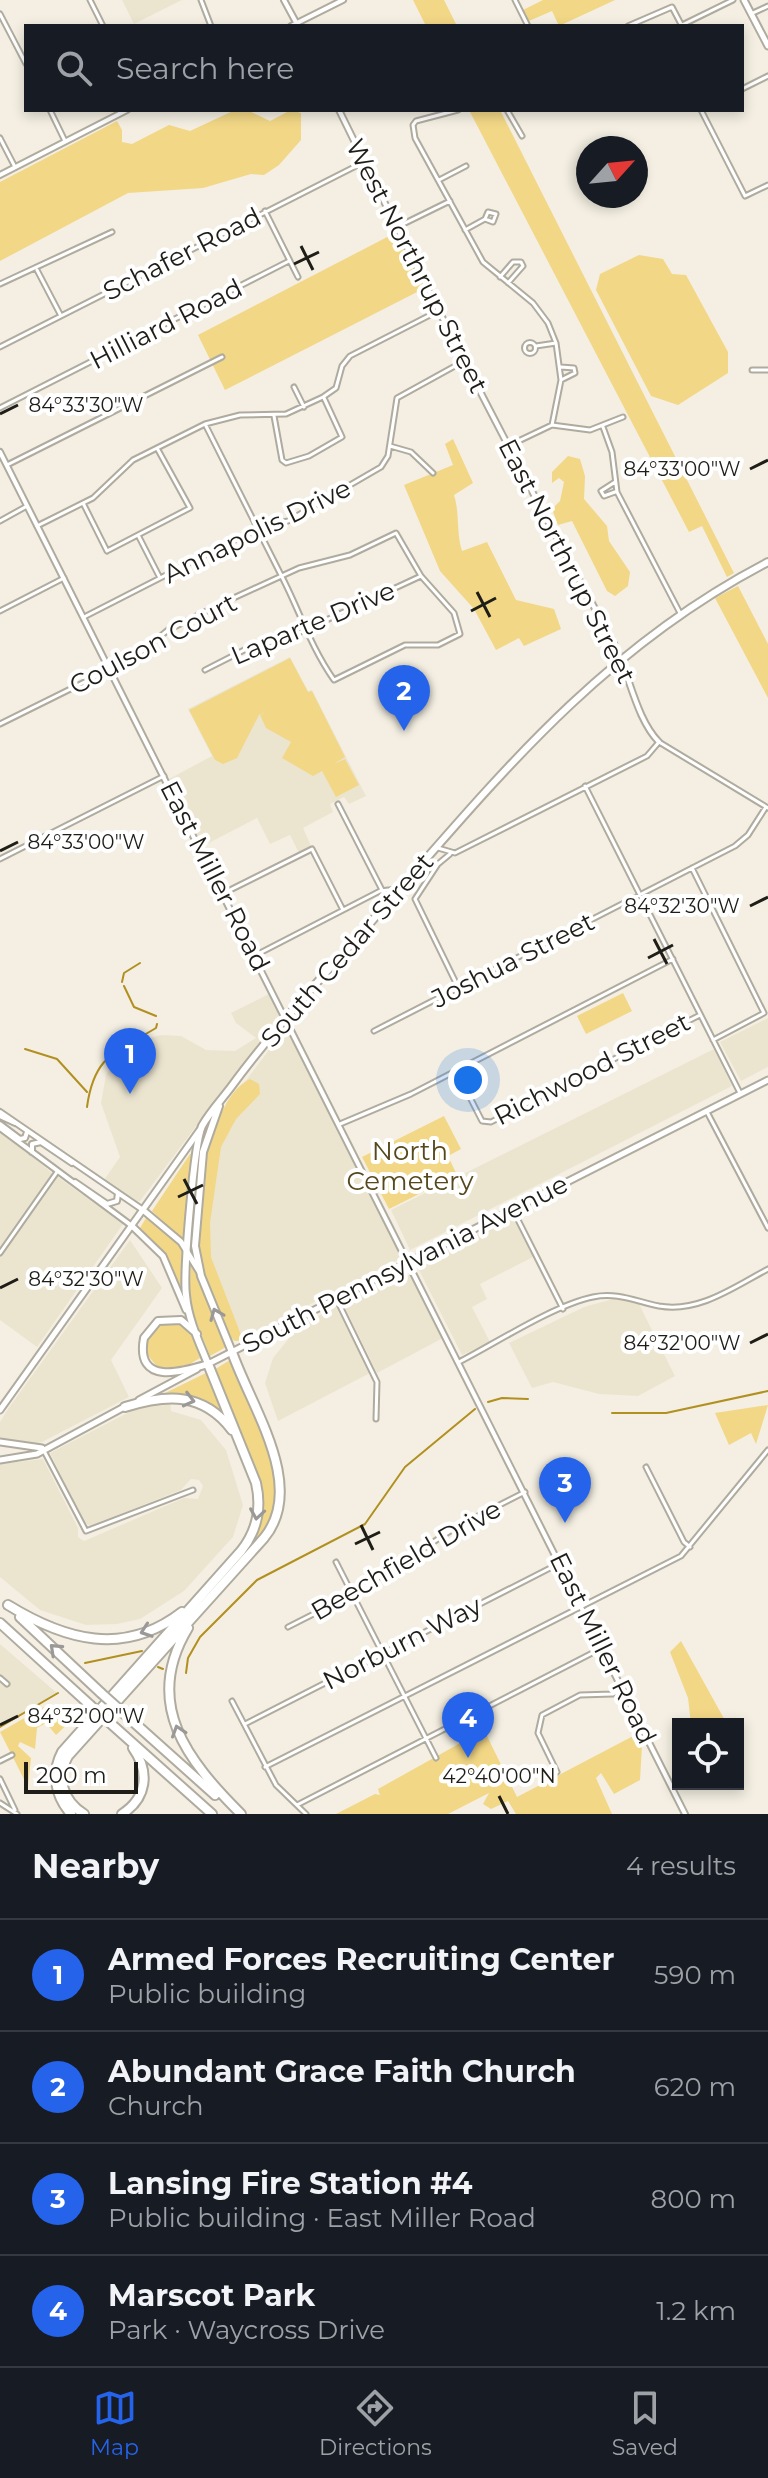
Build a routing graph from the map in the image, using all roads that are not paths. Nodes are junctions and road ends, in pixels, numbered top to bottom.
1 (90, 0) edge
2 (201, 0) edge
3 (284, 0) edge
4 (343, 0) edge
5 (515, 0) edge
6 (733, 0) edge
7 (744, 0) edge
8 (768, 6) edge
9 (0, 14) edge
10 (752, 14) junction
11 (102, 24) edge
12 (210, 24) edge
13 (295, 24) edge
14 (297, 24) edge
15 (527, 24) edge
16 (633, 24) edge
17 (681, 24) edge
18 (684, 24) edge
19 (768, 46) edge
20 (24, 60) edge
21 (768, 76) edge
22 (744, 88) edge
23 (51, 112) edge
24 (123, 112) edge
25 (340, 112) edge
26 (450, 112) edge
27 (508, 112) edge
28 (702, 112) edge
29 (522, 136) dead end
30 (0, 138) edge
31 (65, 141) junction
32 (364, 162) junction
33 (466, 166) dead end
34 (15, 167) junction
35 (0, 175) edge
36 (439, 180) junction
37 (768, 185) edge
38 (450, 201) junction
39 (265, 211) junction
40 (485, 219) dead end
41 (397, 227) junction
42 (465, 230) junction
43 (112, 232) dead end
44 (289, 261) junction
45 (37, 269) junction
46 (298, 277) dead end
47 (500, 277) junction
48 (507, 283) junction
49 (0, 284) edge
50 (440, 310) junction
51 (61, 316) junction
52 (556, 343) junction
53 (0, 347) edge
54 (536, 347) dead end
55 (222, 357) dead end
56 (465, 360) junction
57 (560, 367) junction
58 (752, 370) dead end
59 (768, 370) edge
60 (561, 380) junction
61 (294, 387) dead end
62 (323, 397) junction
63 (304, 407) junction
64 (0, 408) edge
65 (274, 416) junction
66 (623, 417) dead end
67 (495, 422) joint
68 (205, 424) junction
69 (552, 425) junction
70 (603, 427) junction
71 (390, 446) junction
72 (508, 446) junction
73 (157, 448) junction
74 (0, 452) edge
75 (7, 465) junction
76 (433, 473) dead end
77 (615, 482) junction
78 (617, 492) junction
79 (83, 503) junction
80 (27, 506) junction
81 (0, 521) edge
82 (37, 526) junction
83 (258, 528) junction
84 (138, 535) junction
85 (768, 562) edge
86 (421, 576) junction
87 (282, 577) junction
88 (64, 578) junction
89 (160, 578) junction
90 (0, 611) edge
91 (680, 613) junction
92 (84, 617) junction
93 (304, 629) junction
94 (621, 656) junction
95 (110, 668) junction
96 (205, 670) dead end
97 (0, 724) edge
98 (659, 742) junction
99 (164, 776) junction
100 (585, 786) junction
101 (338, 804) dead end
102 (767, 808) edge
103 (437, 847) junction
104 (451, 854) junction
105 (0, 859) edge
106 (692, 868) junction
107 (401, 888) junction
108 (382, 890) junction
109 (224, 893) junction
110 (640, 895) junction
111 (343, 910) junction
112 (256, 955) junction
113 (673, 959) junction
114 (458, 987) junction
115 (700, 1015) junction
116 (286, 1017) junction
117 (374, 1031) dead end
118 (713, 1040) junction
119 (456, 1071) junction
120 (768, 1080) edge
121 (741, 1094) junction
122 (220, 1102) junction
123 (707, 1112) junction
124 (0, 1114) edge
125 (340, 1124) junction
126 (0, 1126) edge
127 (202, 1127) junction
128 (27, 1130) junction
129 (32, 1152) junction
130 (81, 1167) junction
131 (57, 1172) junction
132 (69, 1180) junction
133 (118, 1193) junction
134 (143, 1210) junction
135 (513, 1210) junction
136 (132, 1226) junction
137 (768, 1228) edge
138 (188, 1251) junction
139 (0, 1253) edge
140 (410, 1263) junction
141 (768, 1269) edge
142 (201, 1276) junction
143 (337, 1300) junction
144 (563, 1309) junction
145 (192, 1324) junction
146 (197, 1334) junction
147 (232, 1352) junction
148 (459, 1362) junction
149 (208, 1364) junction
150 (125, 1407) junction
151 (0, 1410) edge
152 (376, 1419) dead end
153 (239, 1440) junction
154 (0, 1442) edge
155 (43, 1448) junction
156 (768, 1450) edge
157 (0, 1460) edge
158 (646, 1467) dead end
159 (193, 1490) dead end
160 (525, 1492) junction
161 (690, 1547) junction
162 (336, 1562) dead end
163 (560, 1563) junction
164 (209, 1587) junction
165 (353, 1594) junction
166 (0, 1598) edge
167 (210, 1598) junction
168 (8, 1605) junction
169 (581, 1605) junction
170 (0, 1623) edge
171 (288, 1627) dead end
172 (602, 1648) junction
173 (385, 1652) junction
174 (0, 1678) edge
175 (7, 1684) dead end
176 (623, 1689) junction
177 (406, 1695) junction
178 (232, 1701) dead end
179 (245, 1724) junction
180 (120, 1732) junction
181 (426, 1739) junction
182 (12, 1755) dead end
183 (436, 1758) dead end
184 (0, 1761) edge
185 (265, 1767) junction
186 (557, 1772) dead end
187 (0, 1779) edge
188 (0, 1803) edge
189 (297, 1805) junction
190 (16, 1812) edge
191 (71, 1814) edge
192 (84, 1814) edge
193 (122, 1814) edge
194 (212, 1814) edge
195 (239, 1814) edge
196 (306, 1814) edge
197 (685, 1814) edge

1 - 11 street
2 - 12 street
3 - 13 street
4 - 14 street
5 - 15 street
6 - 18 street
7 - 10 main road
8 - 10 street
9 - 20 street
10 - 19 main road
16 - 17 street
21 - 22 street
23 - 31 street
24 - 31 street
25 - 32 street, West Northrup Street
26 - 36 street
27 - 29 street
28 - 37 street
30 - 34 street
31 - 34 street
32 - 39 street, Schafer Road
32 - 41 street, West Northrup Street
33 - 36 street
34 - 35 street
36 - 38 street
38 - 41 street
38 - 42 street
39 - 44 street
39 - 51 street, Schafer Road
40 - 42 street
41 - 50 street, West Northrup Street
42 - 47 street
43 - 45 street
44 - 46 street
44 - 64 street, Hilliard Road
45 - 49 street
45 - 51 street
47 - 48 street
47 - 48 street
48 - 52 street
50 - 56 street, West Northrup Street
50 - 62 street
51 - 53 street, Schafer Road
52 - 54 street
52 - 57 street
55 - 75 street
56 - 67 street, West Northrup Street
56 - 71 street, Annapolis Drive
57 - 60 street
57 - 60 street
58 - 59 street
60 - 69 street
61 - 63 street
62 - 63 street
62 - 65 street
63 - 65 street
65 - 68 street
66 - 70 street
67 - 72 street, East Northrup Street
68 - 73 street
68 - 83 street
69 - 70 street
69 - 72 street
70 - 77 street
71 - 76 street
71 - 83 street, Annapolis Drive
72 - 94 street, East Northrup Street
73 - 79 street
73 - 84 street
74 - 75 street, East Miller Road
75 - 80 street, East Miller Road
77 - 78 street
77 - 78 street
78 - 91 street
79 - 82 street
79 - 84 street
80 - 81 street
80 - 82 street, East Miller Road
82 - 88 street, East Miller Road
83 - 87 street
83 - 89 street, Annapolis Drive
84 - 89 street
85 - 91 main road, South Cedar Street
86 - 87 street, Coulson Court
86 - 93 street, Laparte Drive
86 - 93 street
87 - 93 street
87 - 95 street, Coulson Court
88 - 90 street
88 - 92 street, East Miller Road
89 - 92 street, Annapolis Drive
91 - 94 main road, South Cedar Street
92 - 95 street, East Miller Road
93 - 96 street, Laparte Drive
94 - 98 street, East Northrup Street
94 - 103 main road, South Cedar Street
95 - 97 street, Coulson Court
95 - 99 street, East Miller Road
98 - 100 street
98 - 102 street
99 - 105 street
99 - 109 street, East Miller Road
100 - 104 street
100 - 110 street
101 - 108 street
102 - 106 street, Joshua Street
103 - 104 street
103 - 107 main road, South Cedar Street
104 - 114 street
106 - 110 street, Joshua Street
106 - 118 street
107 - 108 street
107 - 116 main road, South Cedar Street
108 - 111 street
109 - 111 street
109 - 112 street, East Miller Road
110 - 113 street
110 - 114 street, Joshua Street
111 - 112 street
112 - 116 street, East Miller Road
113 - 115 street
113 - 119 street
114 - 117 street, Joshua Street
115 - 118 street
115 - 119 street, Richwood Street
116 - 122 main road, South Cedar Street
116 - 125 street, East Miller Road
118 - 121 street
119 - 125 street
120 - 121 main road, South Pennsylvania Avenue
121 - 123 main road, South Pennsylvania Avenue
122 - 127 main road, South Cedar Street
122 - 142 main road
123 - 135 main road, South Pennsylvania Avenue
123 - 137 street
124 - 128 street
125 - 140 street, East Miller Road
126 - 128 street
126 - 129 street
127 - 134 main road, South Cedar Street
127 - 138 main road
128 - 130 street
129 - 130 street
129 - 131 street
130 - 133 street
131 - 132 street
131 - 139 street
132 - 133 street
132 - 136 street
133 - 134 street
134 - 136 main road, South Cedar Street
134 - 138 main road
135 - 140 main road, South Pennsylvania Avenue
135 - 144 street
136 - 145 main road
136 - 151 main road, South Cedar Street
138 - 142 main road
138 - 145 main road
140 - 143 main road, South Pennsylvania Avenue
140 - 148 street, East Miller Road
141 - 144 street
147 -> 142 main road
143 - 147 main road, South Pennsylvania Avenue
143 - 152 street
144 - 148 street
145 - 146 main road
146 - 149 main road
146 - 149 main road
147 - 149 main road, South Pennsylvania Avenue
147 - 167 highway
148 - 160 street, East Miller Road
149 - 150 main road, South Pennsylvania Avenue
149 - 153 highway
150 -> 153 highway
150 - 155 main road, South Pennsylvania Avenue
153 -> 164 highway
154 - 155 main road
155 - 157 main road, South Pennsylvania Avenue
155 - 159 street
156 - 161 street
158 - 161 street
160 - 163 street, East Miller Road
160 - 165 street, Beechfield Drive
161 - 169 street
162 - 165 street
163 - 169 street, East Miller Road
163 - 173 street, Norburn Way
164 -> 168 highway
164 - 191 highway
165 - 171 street, Beechfield Drive
165 - 173 street
166 - 168 highway
167 - 192 highway
195 -> 167 highway
195 -> 168 highway, bridge
169 - 172 street, East Miller Road
169 - 177 street
170 - 180 highway, bridge
172 - 176 street, East Miller Road
172 - 181 street
173 - 177 street
173 - 179 street, Norburn Way
174 - 175 street
176 - 186 street
176 - 197 street, East Miller Road
177 - 181 street
177 - 185 street
178 - 179 street
179 - 185 street
180 - 193 highway
180 - 194 highway
181 - 183 street
181 - 189 street
182 - 184 street
185 - 189 street
187 - 190 street
188 - 190 street
189 - 196 street

